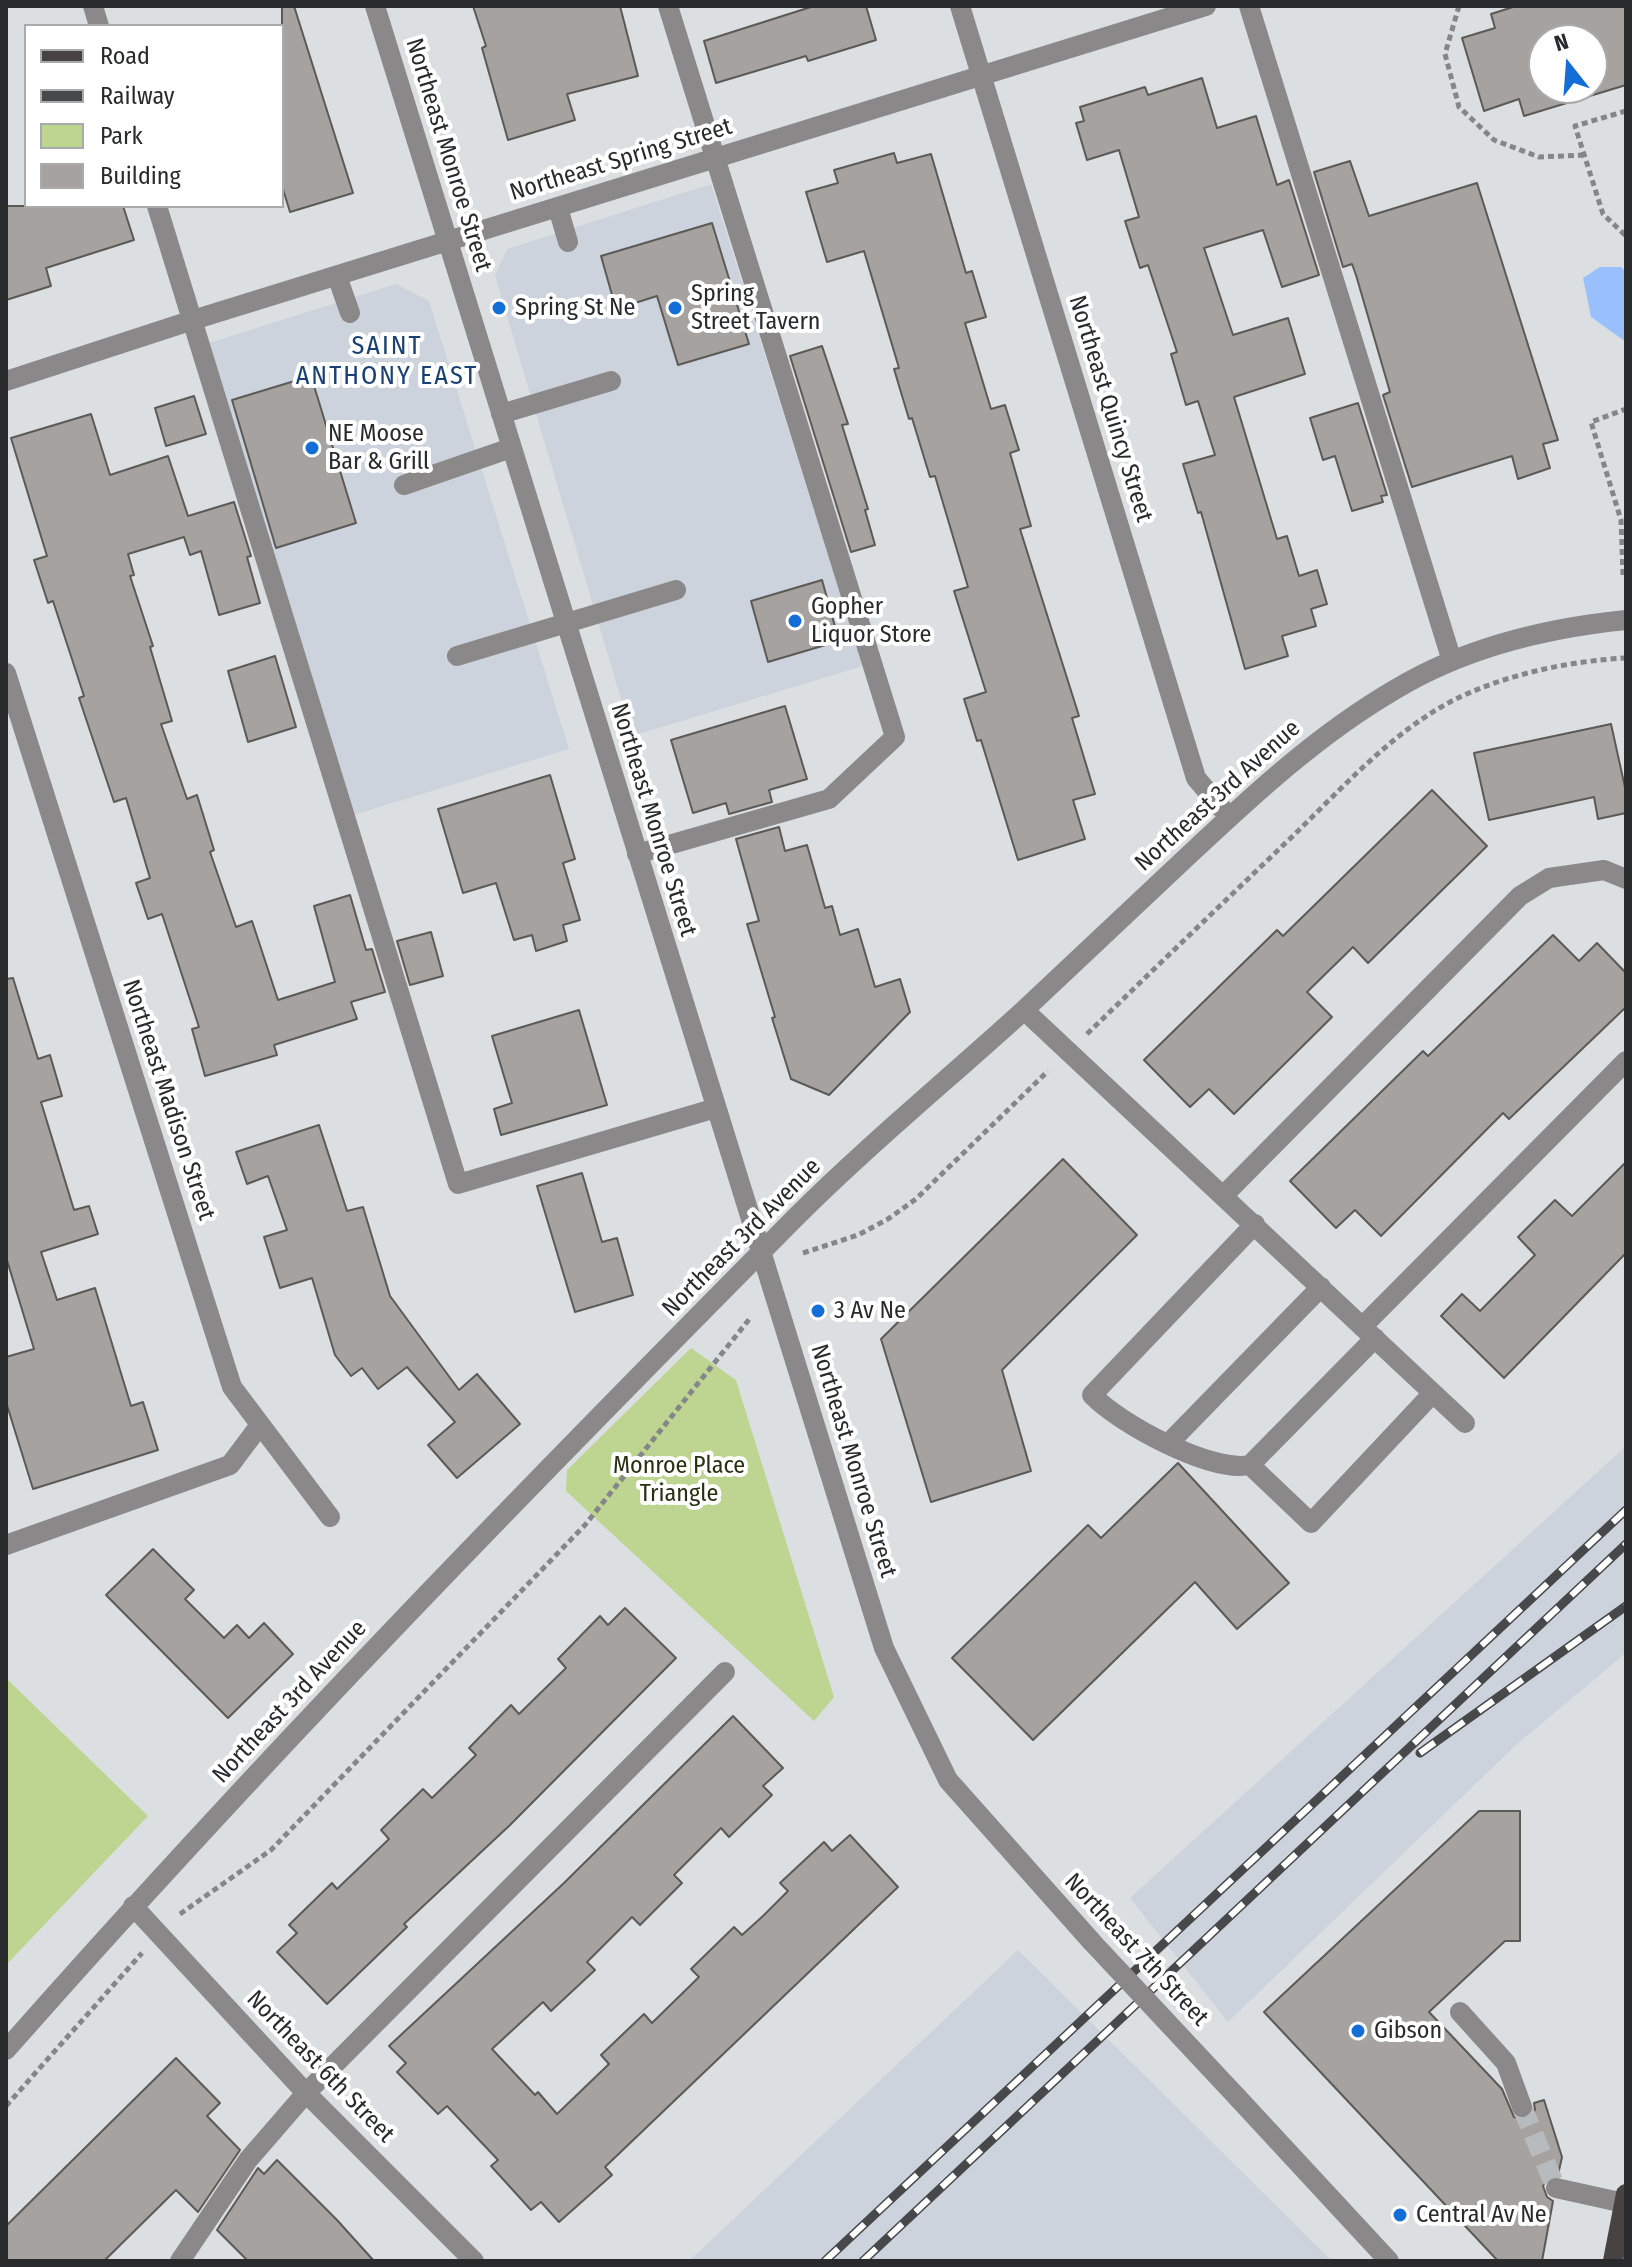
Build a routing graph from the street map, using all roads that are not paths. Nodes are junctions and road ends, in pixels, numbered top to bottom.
1 (375, 6) edge
2 (668, 6) edge
3 (960, 6) edge
4 (1206, 6) edge
5 (1249, 6) edge
6 (981, 74) junction
7 (715, 158) junction
8 (158, 208) edge
9 (558, 208) junction
10 (447, 242) junction
11 (568, 242) dead end
12 (337, 276) junction
13 (350, 313) dead end
14 (193, 320) junction
15 (6, 381) edge
16 (611, 381) dead end
17 (501, 414) junction
18 (511, 448) junction
19 (404, 485) dead end
20 (676, 590) dead end
21 (1626, 620) edge
22 (565, 622) junction
23 (457, 656) dead end
24 (1452, 661) junction
25 (6, 673) edge
26 (1229, 817) junction
27 (637, 854) junction
28 (1626, 879) edge
29 (1024, 1010) junction
30 (1626, 1061) edge
31 (716, 1108) junction
32 (1223, 1196) junction
33 (1255, 1224) junction
34 (761, 1255) junction
35 (1321, 1287) junction
36 (1369, 1332) junction
37 (1433, 1393) junction
38 (1465, 1423) dead end
39 (260, 1425) junction
40 (1168, 1444) junction
41 (1250, 1465) junction
42 (330, 1517) dead end
43 (6, 1545) edge
44 (884, 1648) joint
45 (725, 1672) dead end
46 (133, 1906) junction
47 (1460, 2012) dead end
48 (6, 2050) edge
49 (306, 2093) junction
50 (1522, 2107) tunnel mouth
51 (1556, 2188) dead end
52 (1625, 2199) edge
53 (180, 2261) edge
54 (474, 2261) edge
55 (1389, 2261) edge
56 (1613, 2261) edge

1 - 10 street, Northeast Monroe Street
2 - 7 street
3 - 6 street, Northeast Quincy Street
4 - 6 street, Northeast Spring Street
5 - 24 street
6 - 7 street, Northeast Spring Street
6 - 26 street, Northeast Quincy Street
7 - 9 street, Northeast Spring Street
7 - 27 street
8 - 14 street
9 - 10 street, Northeast Spring Street
9 - 11 street
10 - 12 street, Northeast Spring Street
10 - 17 street, Northeast Monroe Street
12 - 13 street
12 - 14 street, Northeast Spring Street
14 - 15 street, Northeast Spring Street
14 - 31 street
16 - 17 street
17 - 18 street, Northeast Monroe Street
18 - 19 street
18 - 22 street, Northeast Monroe Street
20 - 22 street
21 - 24 street, Northeast 3rd Avenue
22 - 23 street
22 - 27 street, Northeast Monroe Street
24 - 26 street, Northeast 3rd Avenue
25 - 39 street, Northeast Madison Street
26 - 29 street, Northeast 3rd Avenue
27 - 31 street, Northeast Monroe Street
28 - 32 street
29 - 32 street
29 - 34 street, Northeast 3rd Avenue
30 - 36 street
31 - 34 street, Northeast Monroe Street
32 - 33 street
33 - 35 street
33 - 40 street
34 - 44 street, Northeast Monroe Street
34 - 46 street, Northeast 3rd Avenue
35 - 36 street
35 - 40 street
36 - 37 street
36 - 41 street
37 - 38 street
37 - 41 street
39 - 42 street, Northeast Madison Street
39 - 43 street
40 - 41 street
44 - 55 street, Northeast 7th Street, bridge
45 - 49 street
46 - 48 street, Northeast 3rd Avenue
46 - 49 street, Northeast 6th Street
47 - 50 street
49 - 53 street
49 - 54 street, Northeast 6th Street
51 - 52 street
52 - 56 main road

